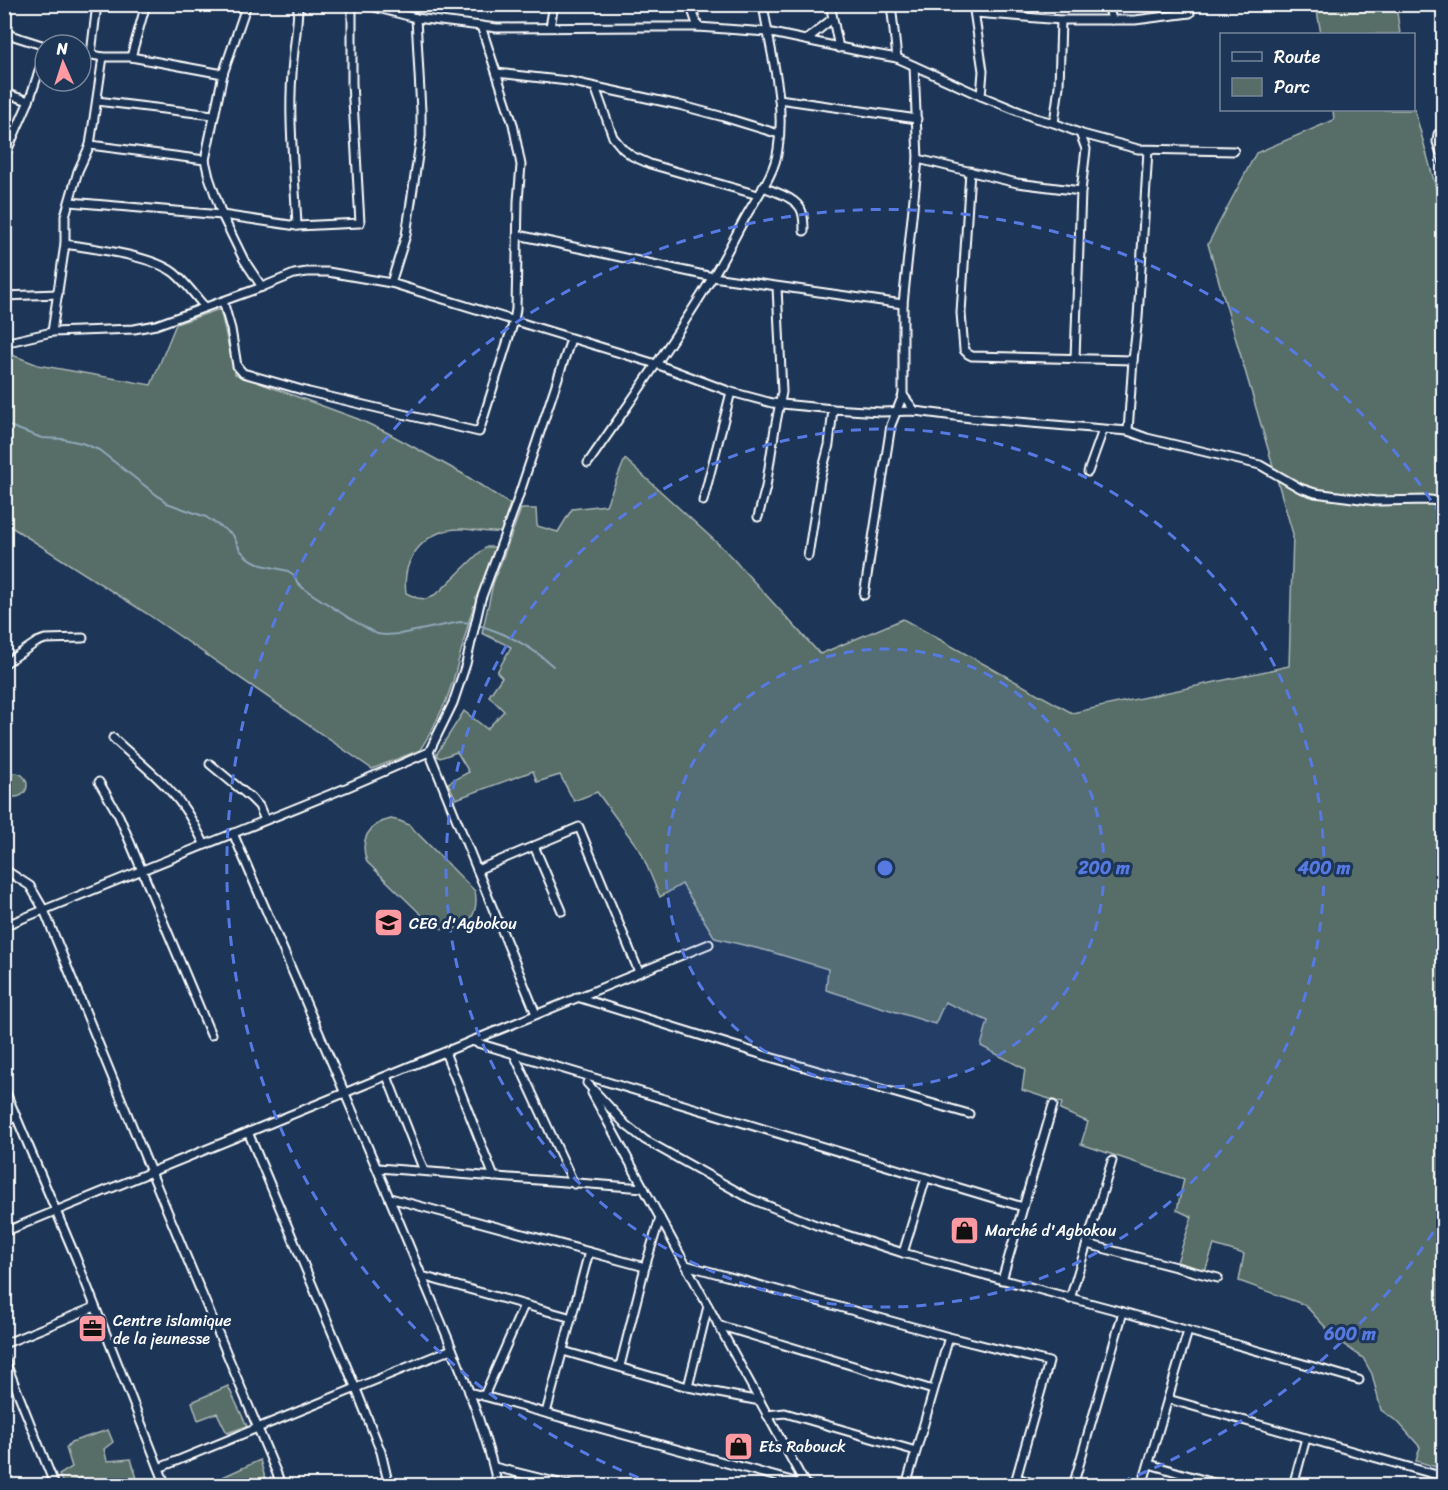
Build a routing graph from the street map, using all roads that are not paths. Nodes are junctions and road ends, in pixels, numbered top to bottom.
1 (97, 4) edge
2 (146, 4) edge
3 (247, 4) edge
4 (298, 4) edge
5 (352, 4) edge
6 (363, 4) edge
7 (554, 4) edge
8 (690, 4) edge
9 (763, 4) edge
10 (830, 4) edge
11 (891, 4) edge
12 (973, 4) edge
13 (1108, 4) edge
14 (1187, 4) edge
15 (975, 13) junction
16 (416, 18) junction
17 (832, 19) junction
18 (1061, 20) junction
19 (1112, 20) junction
20 (481, 26) junction
21 (550, 27) junction
22 (698, 27) junction
23 (767, 32) junction
24 (4, 33) edge
25 (93, 37) edge
26 (807, 40) junction
27 (33, 42) edge
28 (839, 48) junction
29 (93, 54) edge
30 (103, 57) junction
31 (131, 57) junction
32 (897, 58) junction
33 (914, 66) junction
34 (497, 73) junction
35 (223, 75) junction
36 (595, 87) junction
37 (33, 89) edge
38 (4, 93) edge
39 (981, 96) junction
40 (779, 99) junction
41 (29, 101) junction
42 (97, 101) junction
43 (213, 115) junction
44 (917, 119) junction
45 (1054, 123) junction
46 (1443, 131) edge
47 (1080, 133) junction
48 (779, 134) junction
49 (1097, 138) junction
50 (90, 145) junction
51 (1086, 148) junction
52 (1148, 150) junction
53 (1234, 151) dead end
54 (4, 158) edge
55 (918, 159) junction
56 (205, 160) junction
57 (1443, 163) edge
58 (970, 171) junction
59 (763, 187) junction
60 (1081, 191) junction
61 (758, 195) junction
62 (70, 202) junction
63 (222, 215) junction
64 (297, 226) junction
65 (804, 231) dead end
66 (518, 235) junction
67 (65, 244) junction
68 (713, 277) junction
69 (391, 283) junction
70 (262, 287) junction
71 (777, 287) junction
72 (58, 294) junction
73 (4, 296) edge
74 (223, 301) junction
75 (903, 304) junction
76 (205, 307) junction
77 (514, 321) junction
78 (52, 332) junction
79 (571, 339) junction
80 (4, 342) edge
81 (1075, 358) junction
82 (1133, 360) junction
83 (656, 364) junction
84 (731, 392) junction
85 (903, 395) junction
86 (780, 404) junction
87 (833, 409) junction
88 (896, 411) junction
89 (915, 411) junction
90 (880, 412) junction
91 (891, 425) junction
92 (1103, 430) junction
93 (1128, 431) junction
94 (588, 463) dead end
95 (1088, 472) dead end
96 (703, 501) dead end
97 (1443, 502) edge
98 (759, 518) dead end
99 (808, 556) dead end
100 (864, 595) dead end
101 (83, 638) dead end
102 (4, 664) edge
103 (113, 738) dead end
104 (429, 752) junction
105 (210, 764) dead end
106 (99, 782) dead end
107 (265, 820) junction
108 (233, 833) junction
109 (205, 844) junction
110 (534, 846) junction
111 (4, 869) edge
112 (477, 870) junction
113 (141, 871) junction
114 (44, 910) junction
115 (562, 911) dead end
116 (4, 926) edge
117 (709, 944) dead end
118 (639, 972) junction
119 (577, 998) junction
120 (536, 1014) junction
121 (211, 1035) dead end
122 (471, 1041) junction
123 (445, 1052) junction
124 (514, 1054) junction
125 (583, 1075) junction
126 (387, 1076) junction
127 (587, 1083) junction
128 (4, 1088) edge
129 (344, 1093) junction
130 (1053, 1105) dead end
131 (969, 1114) dead end
132 (16, 1117) junction
133 (4, 1122) edge
134 (248, 1132) junction
135 (1112, 1161) dead end
136 (378, 1168) junction
137 (424, 1171) junction
138 (151, 1172) junction
139 (494, 1177) junction
140 (926, 1178) junction
141 (574, 1184) junction
142 (644, 1188) junction
143 (390, 1198) junction
144 (1023, 1207) junction
145 (56, 1211) junction
146 (660, 1218) junction
147 (4, 1232) edge
148 (1087, 1244) junction
149 (589, 1252) junction
150 (903, 1253) junction
151 (686, 1265) junction
152 (645, 1267) junction
153 (422, 1276) junction
154 (1218, 1278) dead end
155 (1002, 1280) junction
156 (1070, 1299) junction
157 (524, 1305) junction
158 (708, 1306) junction
159 (95, 1307) junction
160 (1123, 1312) junction
161 (572, 1318) junction
162 (718, 1325) junction
163 (1188, 1331) junction
164 (950, 1336) junction
165 (4, 1344) edge
166 (452, 1349) junction
167 (563, 1351) junction
168 (4, 1358) edge
169 (620, 1366) junction
170 (1359, 1380) dead end
171 (688, 1387) junction
172 (356, 1389) junction
173 (933, 1390) junction
174 (470, 1392) junction
175 (484, 1396) junction
176 (1168, 1399) junction
177 (760, 1401) junction
178 (546, 1413) junction
179 (767, 1415) junction
180 (257, 1428) junction
181 (1306, 1438) junction
182 (916, 1451) junction
183 (1149, 1464) junction
184 (494, 1467) junction
185 (159, 1468) junction
186 (1443, 1477) edge
187 (1016, 1482) edge
188 (789, 1483) edge
189 (55, 1485) edge
190 (166, 1485) edge
191 (282, 1485) edge
192 (389, 1485) edge
193 (498, 1485) edge
194 (571, 1485) edge
195 (807, 1485) edge
196 (906, 1485) edge
197 (1041, 1485) edge
198 (1073, 1485) edge
199 (1142, 1485) edge
200 (1224, 1485) edge
201 (1293, 1485) edge

1 - 25 street
2 - 31 street
3 - 35 street
4 - 64 street
5 - 64 street
6 - 16 street
7 - 21 street
8 - 22 street
9 - 23 street
10 - 17 street
11 - 32 street
12 - 15 street
13 - 19 street
14 - 19 street
15 - 18 street
15 - 39 street
16 - 20 street
16 - 69 street
17 - 26 street
17 - 28 street
18 - 19 street
18 - 45 street
20 - 21 street
20 - 34 street
21 - 22 street
22 - 23 street
23 - 26 street
23 - 40 street
24 - 27 street
26 - 28 street
28 - 32 street
29 - 30 street
30 - 31 street
30 - 42 street
31 - 35 street
32 - 33 street
33 - 39 street
33 - 44 street
34 - 36 street
34 - 66 street
35 - 43 street
36 - 48 street
36 - 61 street
37 - 41 street
38 - 41 street
39 - 45 street
40 - 44 street
40 - 48 street
41 - 54 street
42 - 43 street
42 - 50 street
43 - 56 street
44 - 55 street
45 - 47 street
46 - 57 street
47 - 49 street
47 - 51 street
48 - 59 street
49 - 51 street
49 - 52 street
50 - 56 street
50 - 62 street
51 - 60 street
52 - 53 street
52 - 82 street
55 - 58 street
55 - 75 street
56 - 63 street
58 - 60 street
58 - 81 street
59 - 61 street
59 - 65 street
60 - 81 street
61 - 68 street
62 - 63 street
62 - 67 street
63 - 64 street
63 - 70 street
66 - 68 street
66 - 77 street
67 - 72 street
67 - 76 street
68 - 71 street
68 - 83 street
69 - 70 street
69 - 77 street
70 - 74 street
71 - 75 street
71 - 86 street
72 - 73 street
72 - 78 street
74 - 76 street
74 - 77 street
75 - 85 street
76 - 78 street
77 - 79 street
78 - 80 street
79 - 83 street
79 - 104 street
81 - 82 street
82 - 93 street
83 - 84 street
83 - 94 street
84 - 86 street
84 - 96 street
85 - 88 street
85 - 89 street
86 - 87 street
86 - 98 street
87 - 90 street
87 - 99 street
88 - 89 street
88 - 90 street
88 - 91 street
89 - 92 street
90 - 91 street
91 - 100 street
92 - 93 street
92 - 95 street
93 - 97 street
101 - 102 street
103 - 109 street
104 - 107 street
104 - 112 street
105 - 107 street
106 - 113 street
107 - 108 street
108 - 109 street
108 - 129 street
109 - 113 street
110 - 112 street
110 - 115 street
110 - 118 street
111 - 114 street
112 - 120 street
113 - 114 street
113 - 121 street
114 - 116 street
114 - 138 street
117 - 118 street
118 - 119 street
119 - 120 street
119 - 131 street
120 - 122 street
122 - 123 street
122 - 124 street
123 - 126 street
123 - 139 street
124 - 125 street
124 - 141 street
125 - 127 street
125 - 140 street
126 - 129 street
126 - 137 street
127 - 142 street
127 - 150 street
128 - 132 street
129 - 134 street
129 - 136 street
130 - 144 street
132 - 133 street
132 - 145 street
134 - 138 street
134 - 172 street
135 - 148 street
136 - 137 street
136 - 143 street
137 - 139 street
138 - 145 street
138 - 180 street
139 - 141 street
140 - 144 street
140 - 150 street
141 - 142 street
142 - 146 street
143 - 149 street
143 - 153 street
144 - 155 street
145 - 147 street
145 - 159 street
146 - 151 street
146 - 152 street
148 - 154 street
148 - 156 street
149 - 152 street
149 - 161 street
150 - 155 street
151 - 158 street
151 - 164 street
152 - 169 street
153 - 157 street
153 - 166 street
155 - 156 street
156 - 160 street
157 - 161 street
157 - 175 street
158 - 162 street
158 - 171 street
159 - 165 street
159 - 185 street
160 - 163 street
160 - 198 street
161 - 167 street
162 - 173 street
162 - 177 street
163 - 170 street
163 - 176 street
164 - 173 street
164 - 187 street
166 - 172 street
166 - 174 street
167 - 169 street
167 - 178 street
168 - 189 street
169 - 171 street
171 - 177 street
172 - 180 street
172 - 192 street
173 - 182 street
174 - 175 street
174 - 184 street
175 - 178 street
176 - 181 street
176 - 183 street
177 - 179 street
178 - 188 street
179 - 182 street
179 - 195 street
180 - 185 street
180 - 191 street
181 - 186 street
181 - 201 street
182 - 196 street
183 - 199 street
183 - 200 street
184 - 193 street
184 - 194 street
185 - 190 street
187 - 197 street
188 - 195 street

